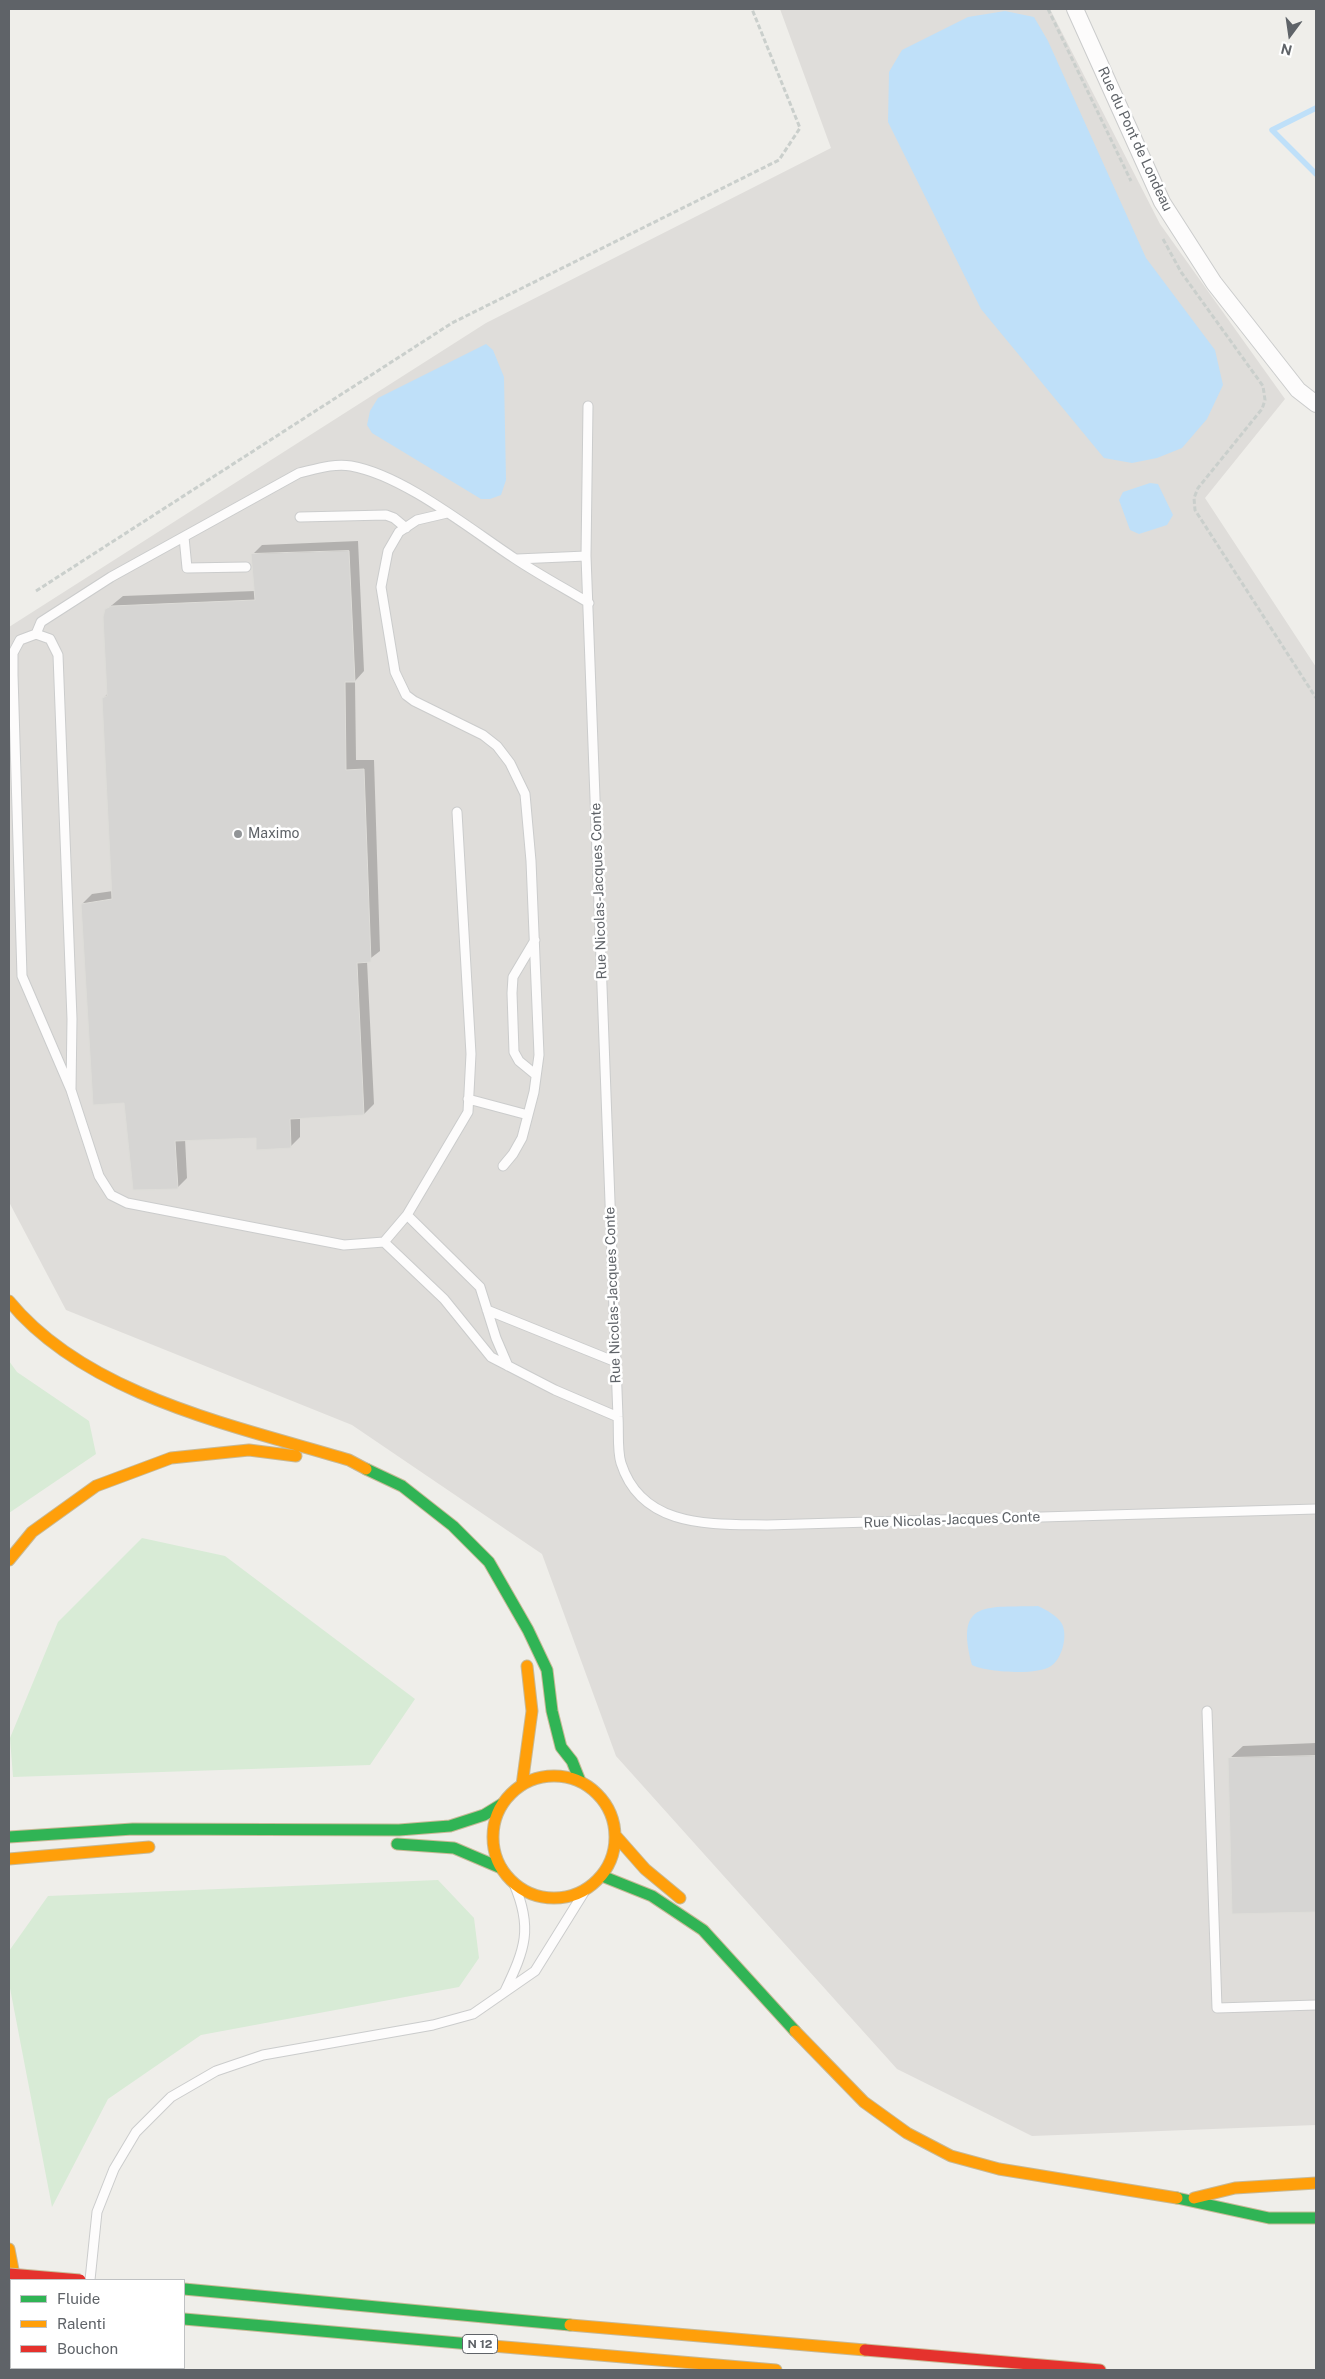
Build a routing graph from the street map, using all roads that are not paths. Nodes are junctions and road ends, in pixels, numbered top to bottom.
1 (1075, 9) edge
2 (1316, 404) edge
3 (588, 406) dead end
4 (447, 512) junction
5 (300, 517) dead end
6 (406, 528) junction
7 (184, 537) junction
8 (586, 556) junction
9 (516, 559) junction
10 (246, 566) dead end
11 (589, 603) junction
12 (36, 634) junction
13 (457, 812) dead end
14 (535, 940) junction
15 (536, 1075) junction
16 (71, 1090) junction
17 (468, 1098) junction
18 (528, 1115) junction
19 (503, 1166) dead end
20 (407, 1215) junction
21 (384, 1242) junction
22 (9, 1301) edge
23 (487, 1310) junction
24 (616, 1362) junction
25 (508, 1366) junction
26 (618, 1417) junction
27 (323, 1465) dead end
28 (1316, 1509) edge
29 (9, 1560) edge
30 (522, 1651) dead end
31 (1207, 1711) dead end
32 (580, 1781) junction
33 (522, 1785) junction
34 (502, 1804) junction
35 (615, 1835) junction
36 (9, 1837) edge
37 (388, 1844) dead end
38 (165, 1847) dead end
39 (9, 1859) edge
40 (501, 1868) junction
41 (602, 1876) junction
42 (514, 1884) junction
43 (586, 1890) junction
44 (689, 1905) dead end
45 (704, 1916) dead end
46 (504, 1994) junction
47 (1316, 2006) edge
48 (797, 2032) junction
49 (1316, 2183) edge
50 (1188, 2200) junction
51 (1316, 2218) edge
52 (9, 2249) edge
53 (9, 2274) edge
54 (15, 2279) edge
55 (68, 2279) edge
56 (90, 2279) edge
57 (185, 2289) edge
58 (185, 2319) edge
59 (776, 2370) edge
60 (1100, 2370) edge

1 - 2 street, Rue du Pont de Londeau
3 - 8 lane, Rue Nicolas-Jacques Conte
4 - 6 lane
4 - 7 lane
4 - 9 lane
5 - 6 lane
6 - 14 lane
7 - 10 lane
7 - 12 lane
8 - 9 lane
8 - 11 lane, Rue Nicolas-Jacques Conte
9 - 11 lane
11 - 24 lane, Rue Nicolas-Jacques Conte
12 - 16 lane
12 - 16 lane
13 - 17 lane
14 - 15 lane
14 - 15 lane
15 - 18 lane
16 - 21 lane
17 - 18 lane
17 - 20 lane
18 - 19 lane
20 - 21 lane
20 - 23 lane
21 - 25 lane
22 - 32 highway
23 - 24 lane
23 - 25 lane
24 - 26 lane, Rue Nicolas-Jacques Conte
25 - 26 lane
26 - 28 lane, Rue Nicolas-Jacques Conte
27 - 29 highway
30 - 33 highway
31 - 47 lane
32 - 33 highway
32 - 35 highway
33 - 34 highway
34 - 36 highway
34 - 40 highway
35 - 41 highway
35 - 44 highway
37 - 40 highway
38 - 39 highway
40 - 42 highway
41 - 43 highway
41 - 48 highway
42 - 43 highway
42 - 46 lane
43 - 46 lane
45 - 48 highway
46 - 56 lane
48 - 50 highway
49 - 50 highway
50 - 51 highway
52 - 54 highway
53 - 55 highway, bridge
57 - 60 highway, N 12
58 - 59 highway, N 12

